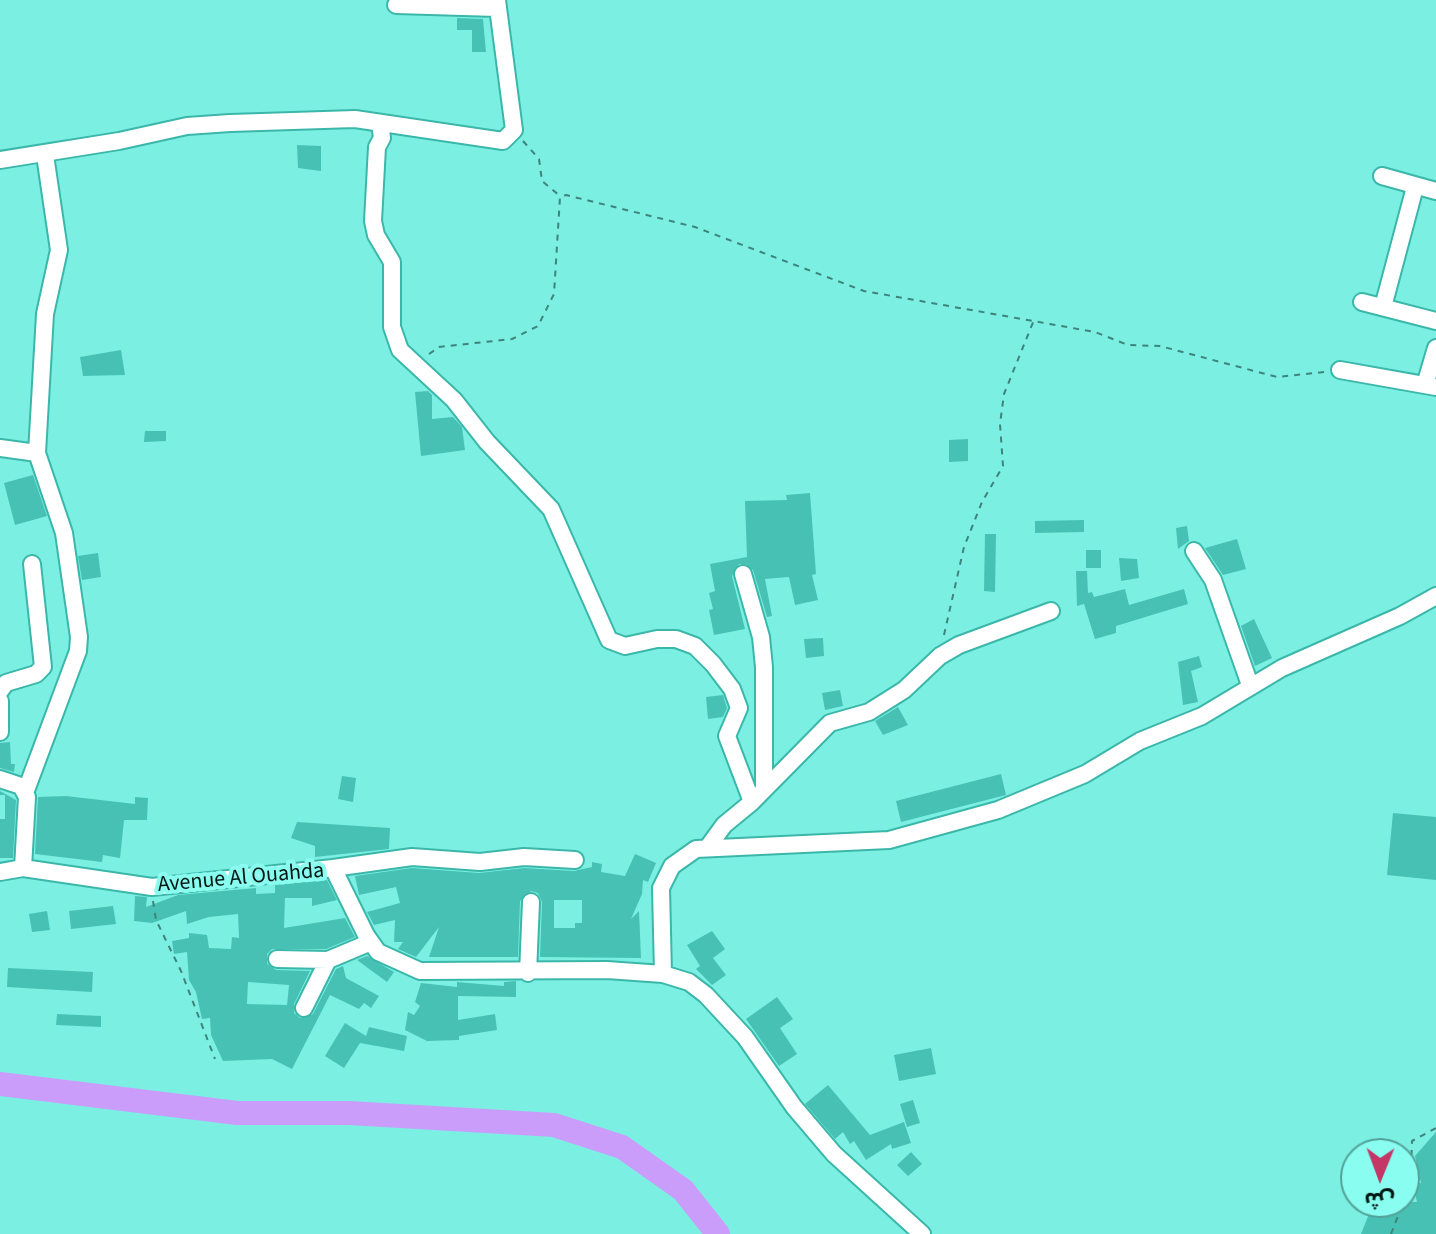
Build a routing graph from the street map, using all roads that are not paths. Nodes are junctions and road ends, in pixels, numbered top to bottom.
1 (436, 3) edge
2 (497, 4) edge
3 (396, 5) dead end
4 (380, 123) junction
5 (45, 155) junction
6 (0, 160) edge
7 (1382, 176) dead end
8 (1415, 187) junction
9 (1436, 191) edge
10 (1362, 302) dead end
11 (1383, 307) junction
12 (1436, 321) edge
13 (1436, 348) edge
14 (1340, 370) road end
15 (1431, 386) edge
16 (0, 448) edge
17 (37, 453) junction
18 (1194, 551) dead end
19 (32, 564) dead end
20 (743, 574) dead end
21 (1436, 596) edge
22 (1051, 611) dead end
23 (1250, 685) junction
24 (0, 691) edge
25 (0, 701) edge
26 (0, 732) edge
27 (0, 779) edge
28 (764, 789) junction
29 (25, 793) junction
30 (752, 802) junction
31 (708, 847) junction
32 (575, 860) dead end
33 (23, 868) junction
34 (333, 868) junction
35 (0, 872) edge
36 (531, 902) dead end
37 (371, 942) junction
38 (277, 959) dead end
39 (328, 960) junction
40 (528, 973) junction
41 (663, 974) junction
42 (304, 1008) dead end
43 (922, 1234) edge

1 - 2 street
1 - 3 street
2 - 4 street
4 - 5 street
4 - 30 street
5 - 6 street
5 - 17 street
7 - 8 street
8 - 9 street
8 - 11 street
10 - 11 street
11 - 12 street
13 - 15 street
14 - 15 street
16 - 17 street
17 - 29 street
18 - 23 street
19 - 24 street
20 - 28 street
21 - 23 street
22 - 28 street
23 - 31 street
25 - 26 street
27 - 29 street
28 - 30 street
29 - 33 street
30 - 31 street
31 - 41 street
32 - 34 street
33 - 34 street, Avenue Al Ouahda
33 - 35 street, Avenue Al Ouahda
34 - 37 street, Avenue Al Ouahda
36 - 40 street
37 - 39 street
37 - 40 street
38 - 39 street
39 - 42 street
40 - 41 street
41 - 43 street

